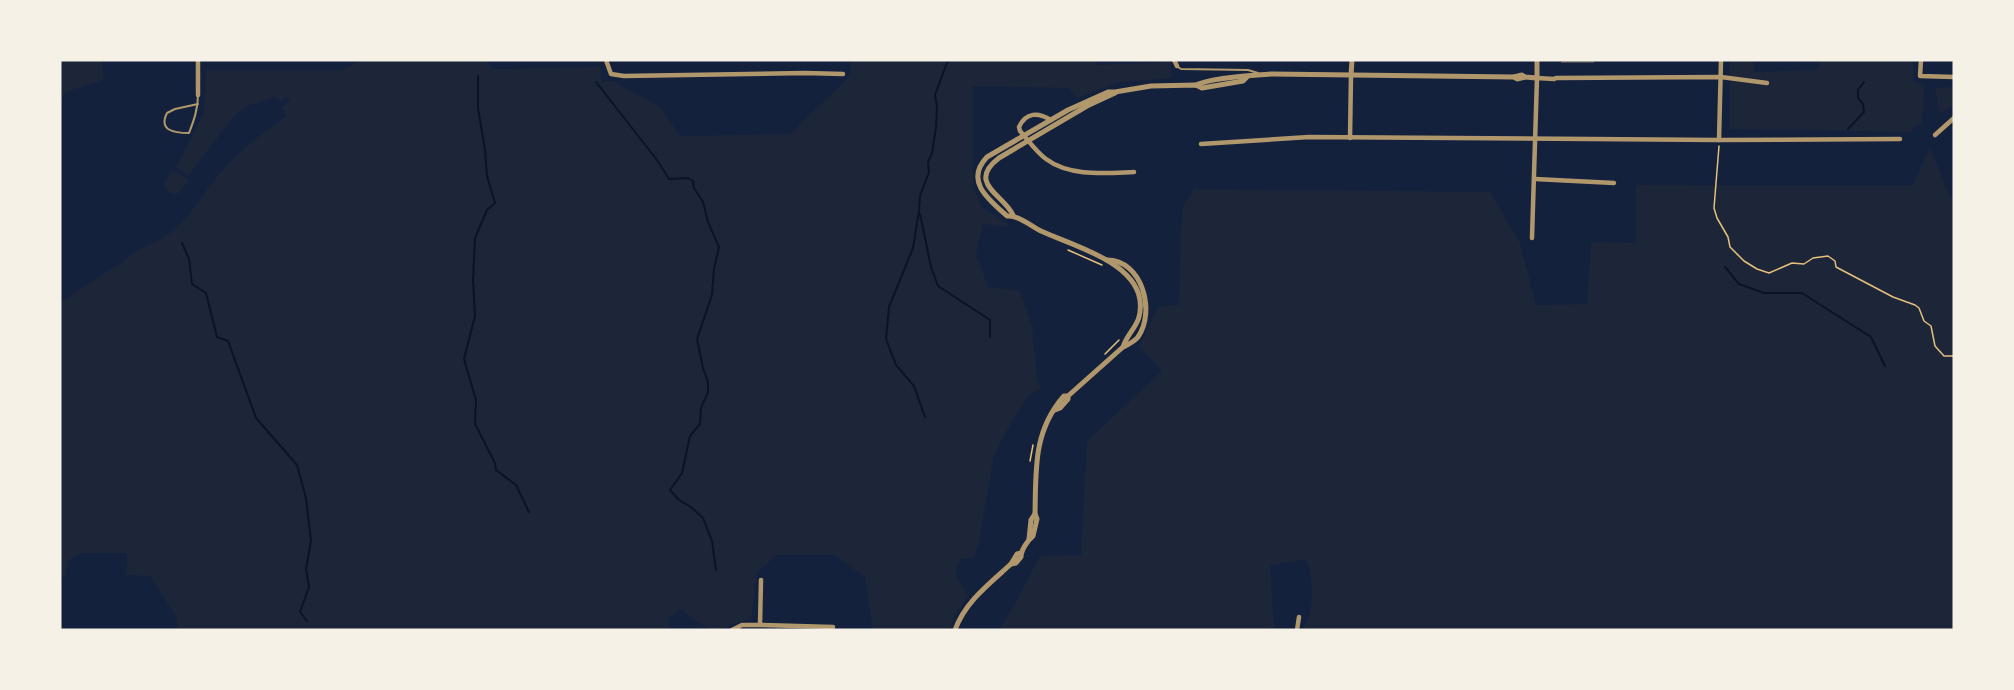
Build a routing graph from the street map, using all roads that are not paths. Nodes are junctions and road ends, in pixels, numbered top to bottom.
1 (198, 60) edge
2 (606, 60) edge
3 (1174, 60) edge
4 (1352, 60) edge
5 (1537, 60) edge
6 (1721, 60) edge
7 (1920, 60) edge
8 (1177, 66) joint
9 (843, 74) dead end
10 (1264, 74) junction
11 (1351, 75) junction
12 (1954, 76) edge
13 (1721, 77) junction
14 (1537, 78) junction
15 (1767, 83) dead end
16 (1115, 92) junction
17 (198, 95) joint
18 (198, 105) junction
19 (1954, 118) edge
20 (1051, 120) junction
21 (1935, 135) dead end
22 (1024, 136) junction
23 (1350, 138) junction
24 (1536, 139) junction
25 (1900, 139) dead end
26 (1719, 140) junction
27 (1029, 141) junction
28 (1201, 144) dead end
29 (1134, 172) dead end
30 (1535, 179) junction
31 (1614, 183) dead end
32 (1013, 215) junction
33 (1532, 238) dead end
34 (761, 580) dead end
35 (1299, 617) dead end
36 (760, 625) junction
37 (833, 627) dead end
38 (732, 630) edge
39 (955, 630) edge
40 (1297, 630) edge

1 - 17 street
2 - 9 street
3 - 8 street
4 - 11 street
5 - 14 street
6 - 13 street
7 - 12 street
8 - 10 lane
10 - 11 street
10 - 16 street
11 - 14 street
11 - 23 street
13 - 14 street
13 - 15 street
13 - 26 street
14 - 24 street
16 - 20 street
16 - 27 street
17 - 18 lane
18 - 18 lane
19 - 21 street
20 - 22 street
20 - 22 street
22 - 27 street
22 - 32 street
23 - 24 street
23 - 28 street
24 - 26 street
24 - 30 street
25 - 26 street
27 - 29 street
27 - 32 street
30 - 31 street
30 - 33 street
32 - 39 street
34 - 36 street
35 - 40 street
36 - 37 street
36 - 38 street

